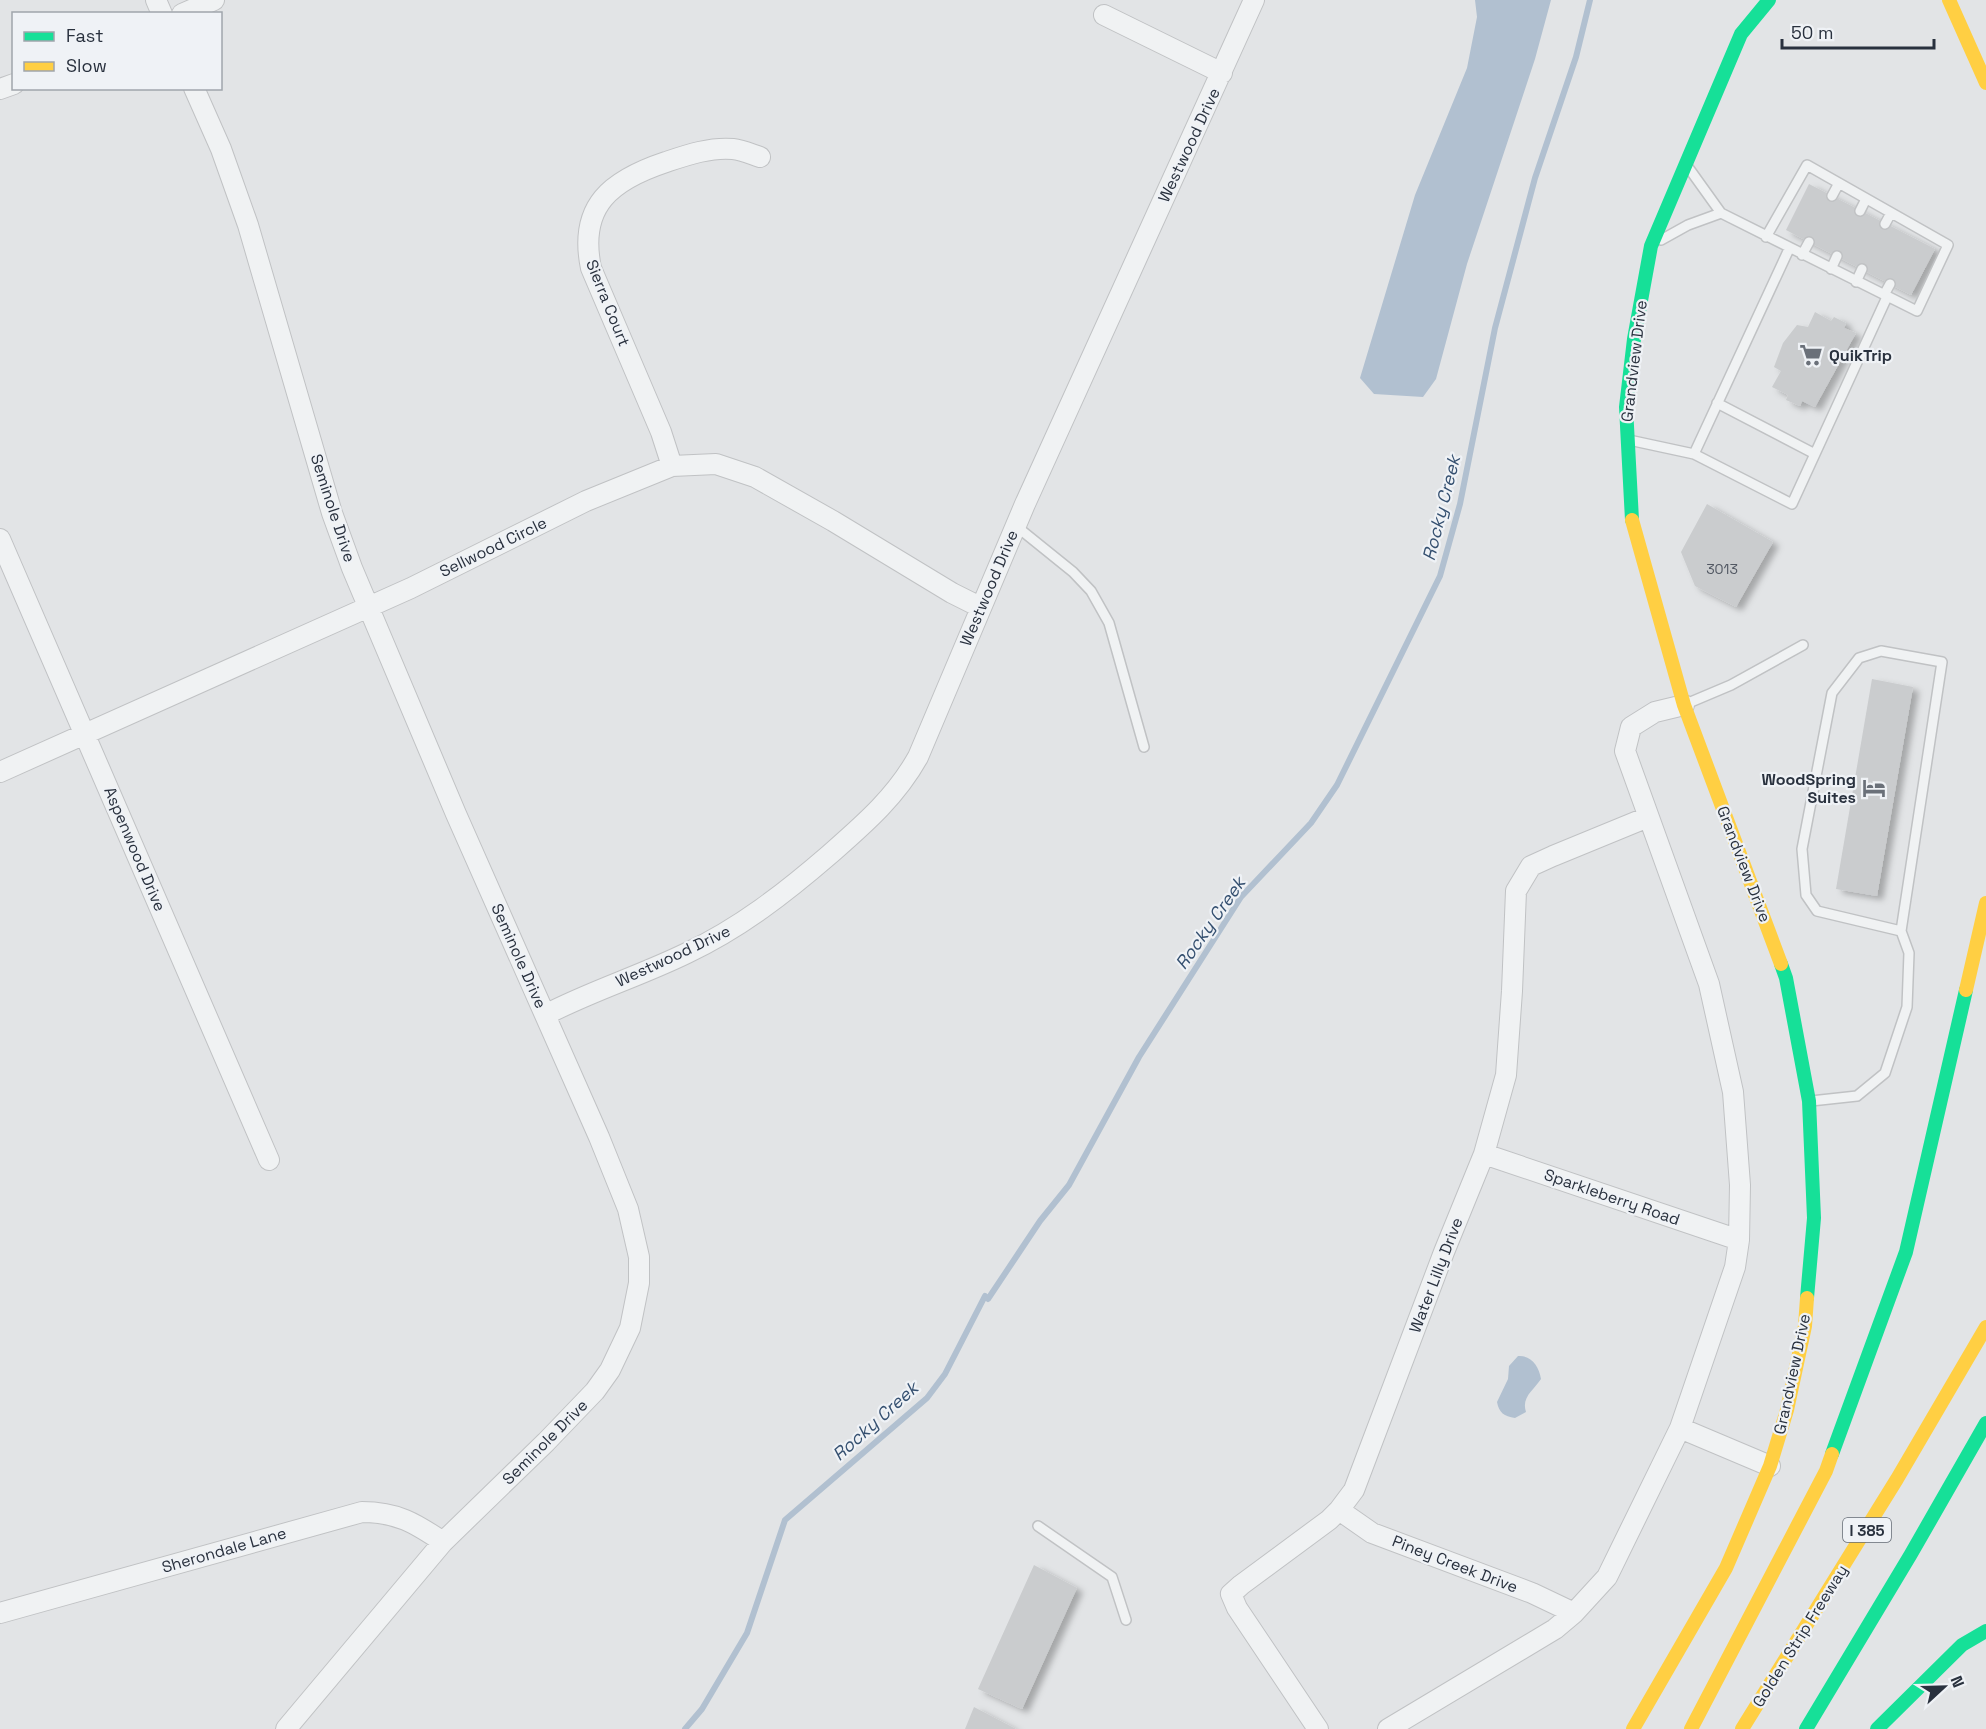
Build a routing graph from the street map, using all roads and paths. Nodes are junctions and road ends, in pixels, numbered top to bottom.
1 (214, 0) edge
2 (1254, 0) edge
3 (1769, 0) edge
4 (1949, 0) edge
5 (187, 12) edge
6 (1104, 15) dead end
7 (1222, 73) junction
8 (1986, 82) edge
9 (196, 90) edge
10 (759, 157) dead end
11 (1685, 163) junction
12 (1839, 183) junction
13 (1832, 196) dead end
14 (1866, 199) junction
15 (1860, 211) dead end
16 (1721, 213) junction
17 (1891, 213) junction
18 (1885, 224) dead end
19 (1918, 228) junction
20 (1766, 237) junction
21 (1913, 238) dead end
22 (1809, 242) dead end
23 (1651, 246) junction
24 (1789, 249) junction
25 (1802, 255) junction
26 (1837, 256) dead end
27 (1831, 269) junction
28 (1862, 269) dead end
29 (1856, 282) junction
30 (1890, 284) dead end
31 (1886, 296) junction
32 (1718, 403) junction
33 (1627, 439) junction
34 (1694, 454) junction
35 (1815, 454) junction
36 (672, 466) junction
37 (1016, 526) junction
38 (0, 539) edge
39 (368, 607) junction
40 (980, 607) junction
41 (1803, 645) dead end
42 (1684, 705) junction
43 (85, 733) junction
44 (1143, 747) dead end
45 (0, 772) edge
46 (1648, 818) junction
47 (1986, 903) edge
48 (1901, 932) junction
49 (545, 1015) junction
50 (1809, 1101) junction
51 (1484, 1154) junction
52 (269, 1160) dead end
53 (1739, 1240) junction
54 (1986, 1327) edge
55 (1986, 1423) edge
56 (1680, 1428) junction
57 (1770, 1466) junction
58 (1339, 1510) junction
59 (1038, 1526) dead end
60 (443, 1542) junction
61 (0, 1613) edge
62 (1574, 1613) junction
63 (1126, 1620) dead end
64 (1986, 1631) edge
65 (286, 1729) edge
66 (1318, 1729) edge
67 (1388, 1729) edge
68 (1633, 1729) edge
69 (1691, 1729) edge
70 (1742, 1729) edge
71 (1806, 1729) edge
72 (1877, 1729) edge

1 - 5 street
2 - 7 street, Westwood Drive
3 - 11 main road, Grandview Drive
4 - 8 main road
6 - 7 street
7 - 37 street, Westwood Drive
9 - 39 street, Seminole Drive
10 - 36 street, Sierra Court
11 - 16 lane
11 - 23 main road, Grandview Drive
12 - 13 lane
12 - 14 lane
12 - 20 lane
14 - 15 lane
14 - 17 lane
16 - 20 lane
16 - 23 lane
17 - 18 lane
17 - 19 lane
19 - 21 lane
19 - 31 lane
20 - 24 lane
22 - 25 lane
23 - 33 main road, Grandview Drive
24 - 25 lane
24 - 32 lane
25 - 27 lane
26 - 27 lane
27 - 29 lane
28 - 29 lane
29 - 31 lane
30 - 31 lane
31 - 35 lane
32 - 34 lane
32 - 35 lane
33 - 34 lane
33 - 42 main road, Grandview Drive
34 - 35 lane
36 - 39 street, Sellwood Circle
36 - 40 street, Sellwood Circle
37 - 40 street, Westwood Drive
37 - 44 lane
38 - 43 street, Aspenwood Drive
39 - 43 street, Sellwood Circle
39 - 49 street, Seminole Drive
40 - 49 street, Westwood Drive
41 - 42 lane
42 - 46 street
42 - 50 main road, Grandview Drive
43 - 45 street, Sellwood Circle
43 - 52 street, Aspenwood Drive
46 - 51 street, Water Lilly Drive
46 - 53 street
47 - 69 main road
48 - 48 lane
48 - 50 lane
49 - 60 street, Seminole Drive
50 - 57 main road, Grandview Drive
51 - 53 street, Sparkleberry Road
51 - 58 street, Water Lilly Drive
53 - 56 street
54 - 70 main road, Golden Strip Freeway / I 385
55 - 71 main road, I 385
56 - 57 street
56 - 62 street
57 - 68 main road, Grandview Drive
58 - 62 street, Piney Creek Drive
58 - 66 street, Water Lilly Drive
59 - 63 lane
60 - 61 street, Sherondale Lane
60 - 65 street, Seminole Drive
62 - 67 street
64 - 72 main road

